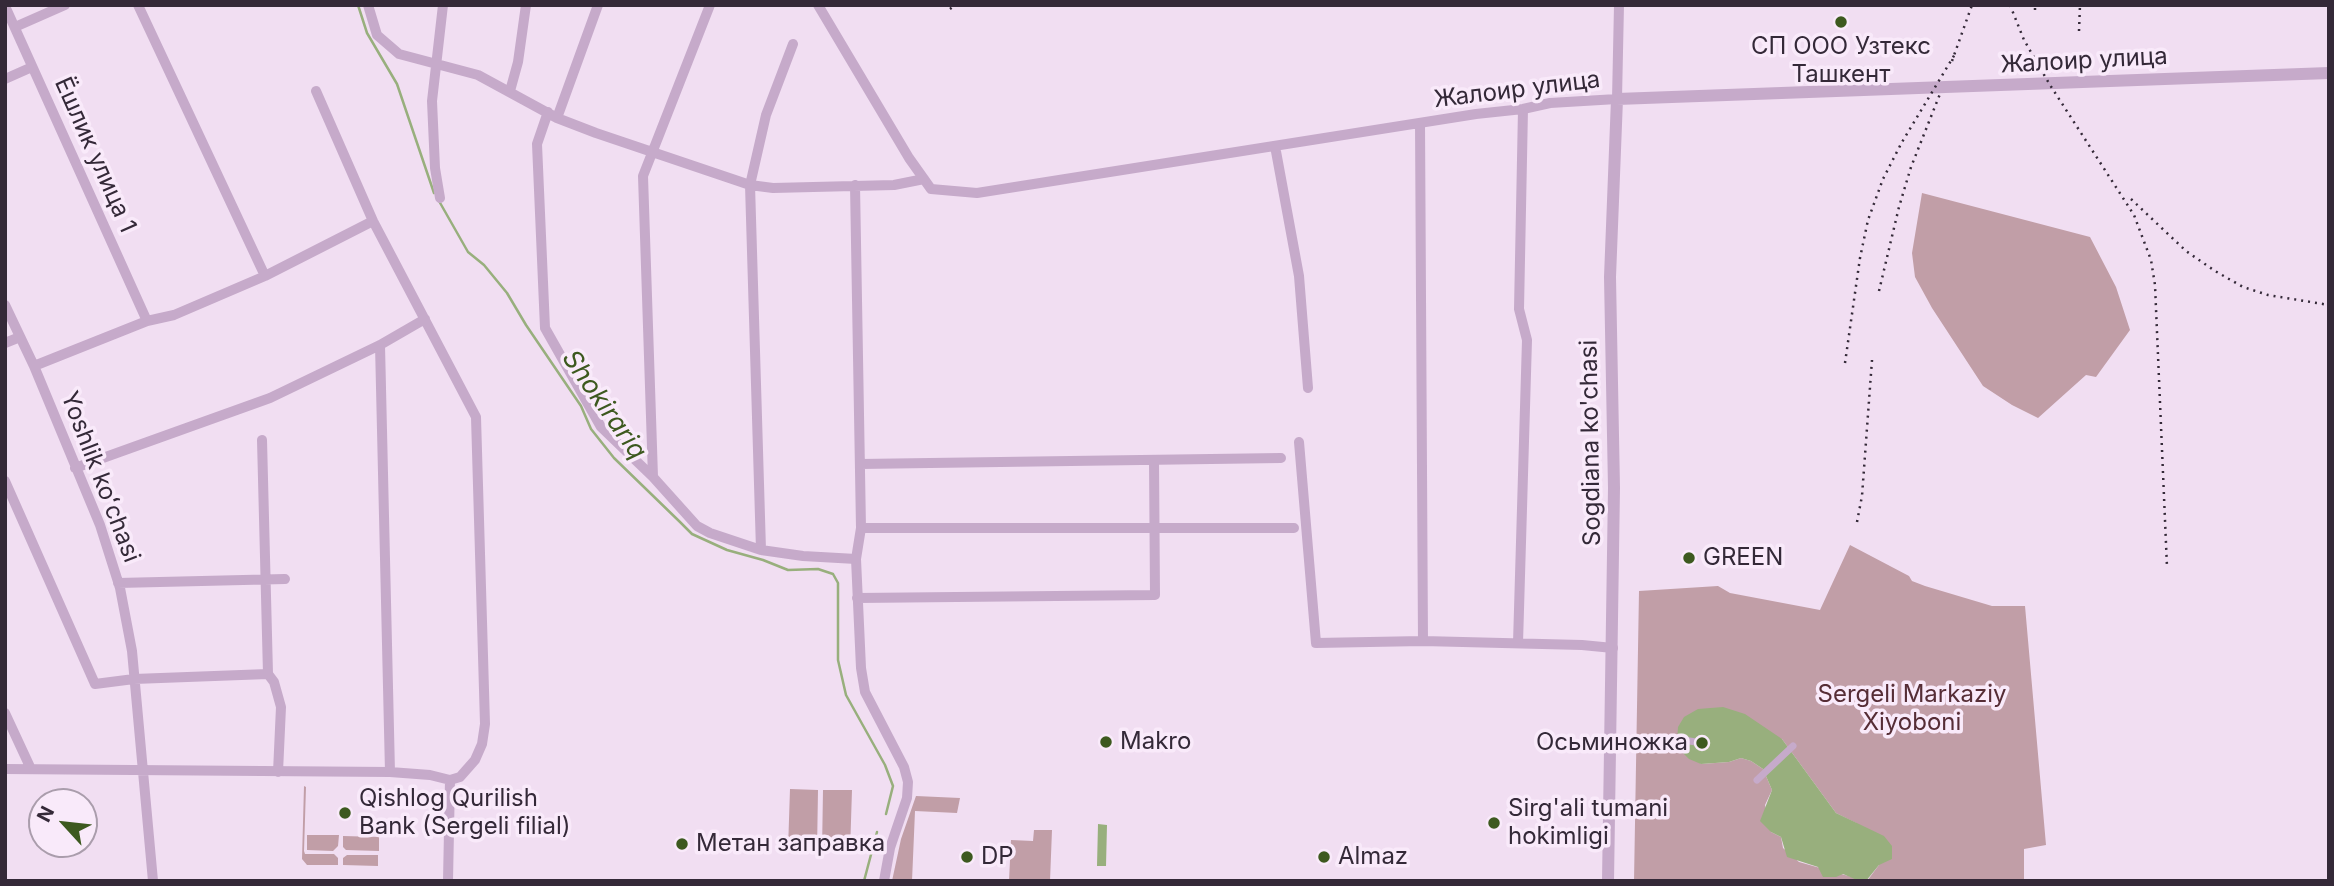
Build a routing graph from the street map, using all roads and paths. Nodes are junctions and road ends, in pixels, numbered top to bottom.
1 (65, 5) edge
2 (138, 5) edge
3 (368, 5) edge
4 (443, 5) edge
5 (526, 5) edge
6 (598, 5) edge
7 (710, 5) edge
8 (818, 5) edge
9 (1619, 5) edge
10 (5, 6) edge
11 (15, 27) junction
12 (793, 44) dead end
13 (437, 63) junction
14 (32, 67) junction
15 (2329, 73) edge
16 (5, 79) edge
17 (316, 91) dead end
18 (510, 91) junction
19 (1617, 99) junction
20 (1523, 109) junction
21 (552, 115) junction
22 (1420, 123) junction
23 (1275, 146) junction
24 (652, 153) junction
25 (924, 179) junction
26 (750, 185) junction
27 (855, 186) junction
28 (440, 198) dead end
29 (373, 221) junction
30 (265, 276) junction
31 (5, 305) edge
32 (425, 318) junction
33 (147, 321) junction
34 (20, 337) junction
35 (5, 343) edge
36 (380, 345) junction
37 (34, 366) junction
38 (1308, 388) dead end
39 (262, 440) dead end
40 (1299, 442) dead end
41 (1281, 458) dead end
42 (1154, 460) junction
43 (860, 464) junction
44 (75, 468) junction
45 (653, 477) junction
46 (5, 481) edge
47 (861, 528) junction
48 (1294, 528) dead end
49 (1154, 530) junction
50 (761, 550) junction
51 (856, 559) junction
52 (264, 579) junction
53 (285, 579) dead end
54 (118, 583) junction
55 (857, 598) junction
56 (1423, 641) junction
57 (1518, 643) junction
58 (1613, 648) junction
59 (268, 674) junction
60 (134, 679) junction
61 (5, 713) edge
62 (1670, 738) dead end
63 (1696, 742) dead end
64 (1793, 746) dead end
65 (5, 769) edge
66 (31, 769) junction
67 (143, 772) junction
68 (278, 772) junction
69 (390, 772) junction
70 (450, 780) junction
71 (1757, 780) dead end
72 (153, 881) edge
73 (448, 881) edge
74 (884, 881) edge
75 (1608, 881) edge

1 - 11 street
2 - 30 street
3 - 13 street
4 - 13 street
5 - 18 street
6 - 21 street
7 - 24 street
8 - 25 street
9 - 19 street, Sogdiana ko'chasi
10 - 11 street, Ёшлик улица 1
11 - 14 street, Ёшлик улица 1
12 - 26 street
13 - 18 street
13 - 28 street
14 - 16 street
14 - 33 street, Ёшлик улица 1
15 - 19 street, Жалоир улица
17 - 29 street
18 - 21 street
19 - 20 street, Жалоир улица
19 - 58 street, Sogdiana ko'chasi
20 - 22 street, Жалоир улица
20 - 57 street
21 - 24 street
21 - 45 street
22 - 23 street, Жалоир улица
22 - 56 street
23 - 25 street, Жалоир улица
23 - 38 street
24 - 26 street
24 - 45 street
25 - 27 street
26 - 27 street
26 - 50 street
27 - 43 street
29 - 30 street
29 - 32 street
30 - 33 street
31 - 34 street, Yoshlik koʻchasi
32 - 36 street
32 - 70 street
33 - 37 street
34 - 35 street
34 - 37 street, Yoshlik koʻchasi
36 - 44 street
36 - 69 street
37 - 44 street, Yoshlik koʻchasi
39 - 52 street
40 - 56 street
41 - 42 street
42 - 43 street
42 - 49 street
43 - 47 street
44 - 54 street, Yoshlik koʻchasi
45 - 50 street
46 - 60 street
47 - 49 street
47 - 51 street
48 - 49 street
49 - 55 street
50 - 51 street
51 - 55 street
52 - 53 street
52 - 54 street
52 - 59 street
54 - 60 street, Yoshlik koʻchasi
55 - 74 street
56 - 57 street
57 - 58 street
58 - 75 street, Sogdiana ko'chasi
59 - 60 street
59 - 68 street
60 - 67 street, Yoshlik koʻchasi
61 - 66 street
62 - 63 street
64 - 71 street
65 - 66 street
66 - 67 street
67 - 68 street
67 - 72 street, Yoshlik koʻchasi
68 - 69 street
69 - 70 street
70 - 73 street

